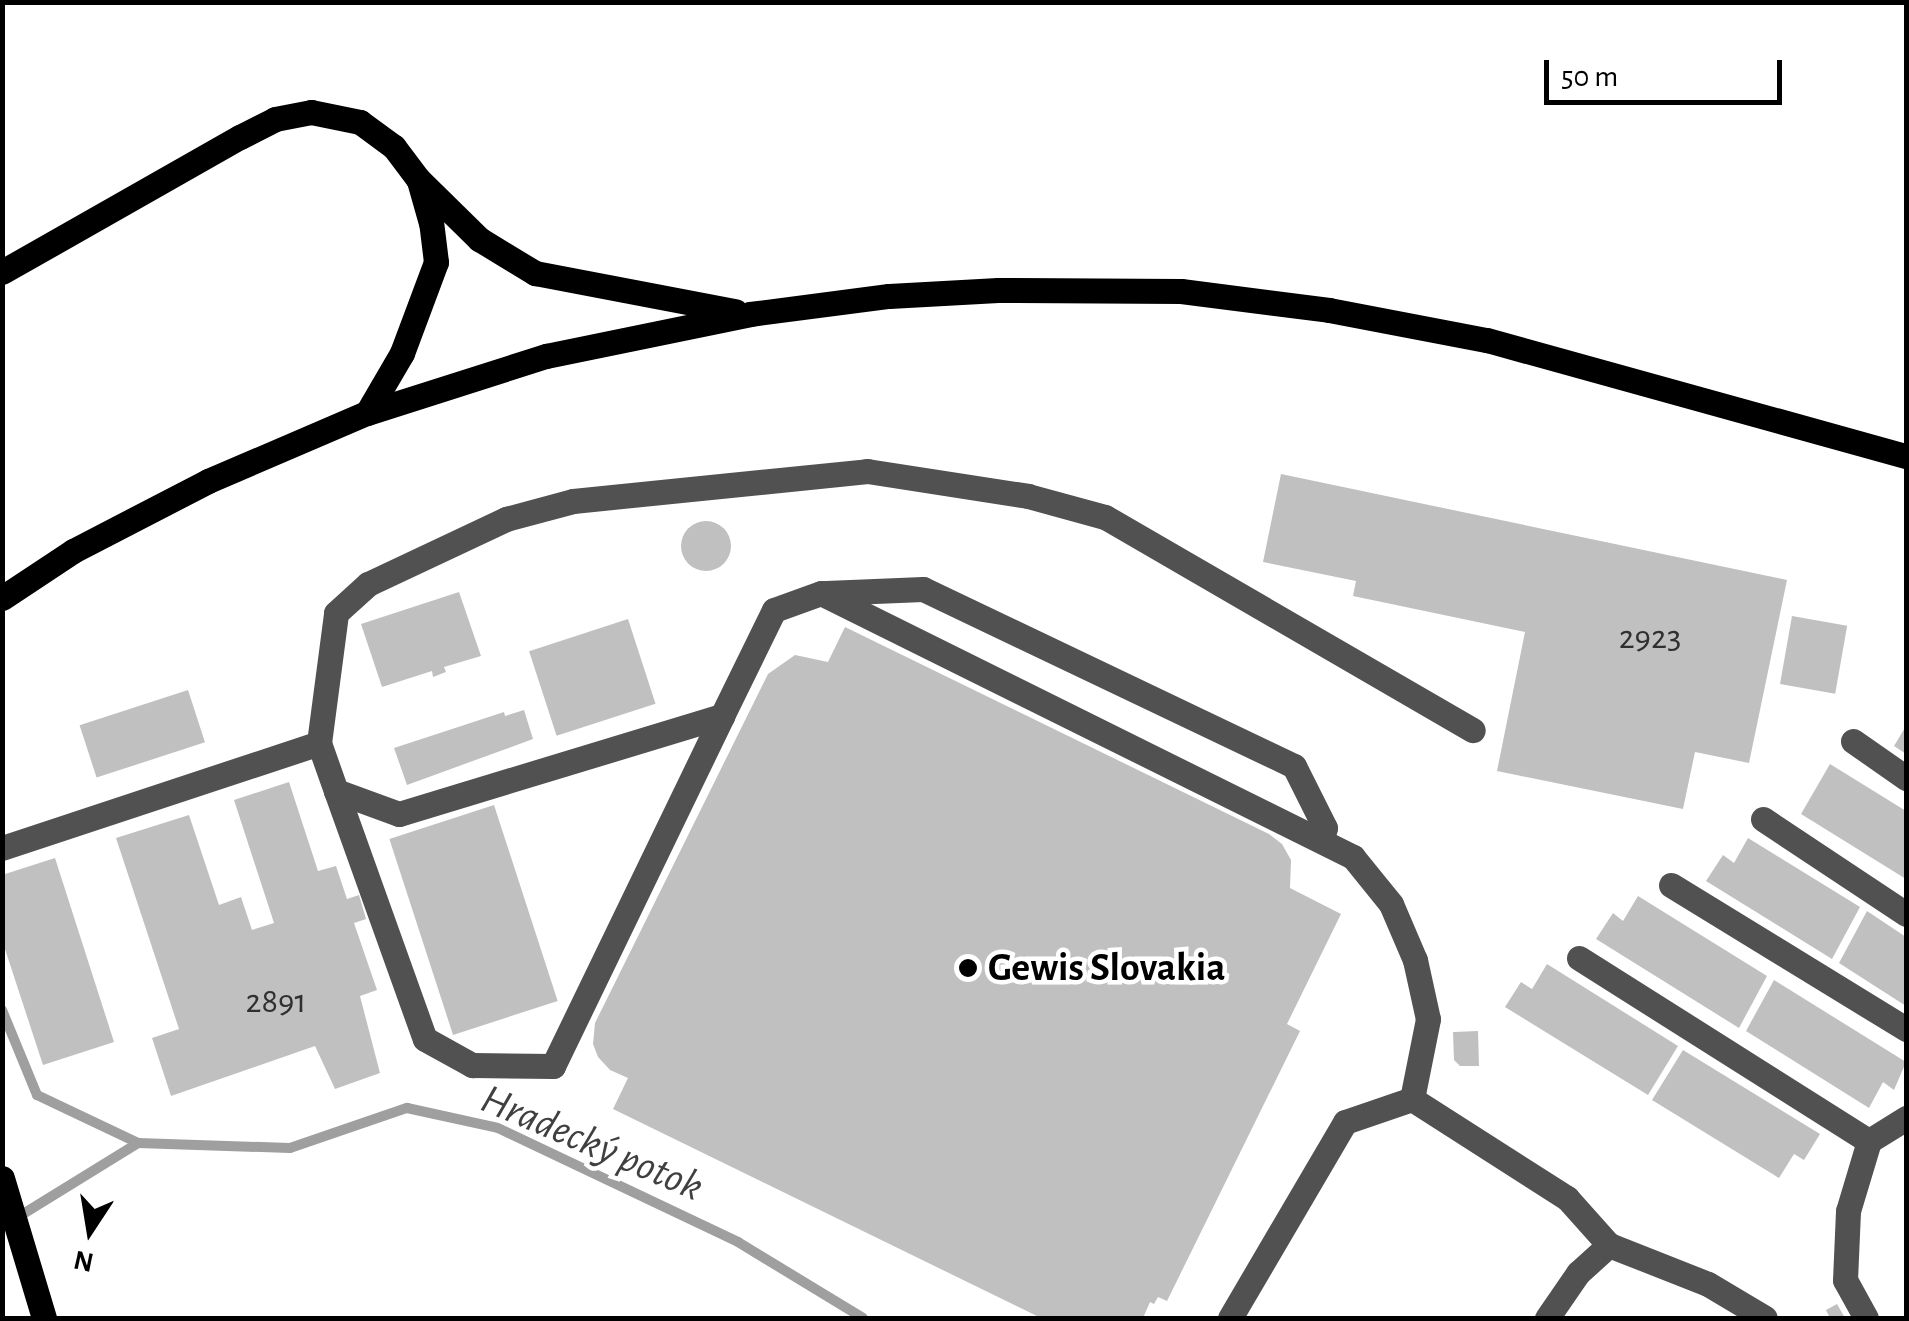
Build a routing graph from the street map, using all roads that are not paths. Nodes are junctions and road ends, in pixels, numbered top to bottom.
1 (418, 179) junction
2 (2, 272) edge
3 (750, 314) junction
4 (367, 412) junction
5 (1906, 456) edge
6 (820, 593) junction
7 (2, 598) edge
8 (722, 716) junction
9 (1473, 730) dead end
10 (1853, 742) dead end
11 (319, 743) junction
12 (1906, 778) edge
13 (336, 791) junction
14 (1763, 818) dead end
15 (1321, 840) junction
16 (2, 848) edge
17 (1671, 885) dead end
18 (1906, 914) edge
19 (1580, 958) dead end
20 (1906, 1029) edge
21 (1412, 1099) junction
22 (1906, 1118) edge
23 (1869, 1141) junction
24 (5, 1184) edge
25 (1609, 1246) junction
26 (44, 1318) edge
27 (1230, 1318) edge
28 (1547, 1318) edge
29 (1766, 1318) edge
30 (1866, 1318) edge

1 - 2 main road
1 - 3 main road
1 - 4 main road
3 - 4 main road
3 - 5 main road
4 - 7 main road
6 - 8 street
6 - 15 street
6 - 15 street
8 - 13 street
8 - 13 street
9 - 11 street
10 - 12 street
11 - 13 street
11 - 16 street
14 - 18 street
15 - 21 street
17 - 20 street
19 - 23 street
21 - 25 street
21 - 27 street
22 - 23 street
23 - 30 street
24 - 26 main road
25 - 28 street
25 - 29 street

